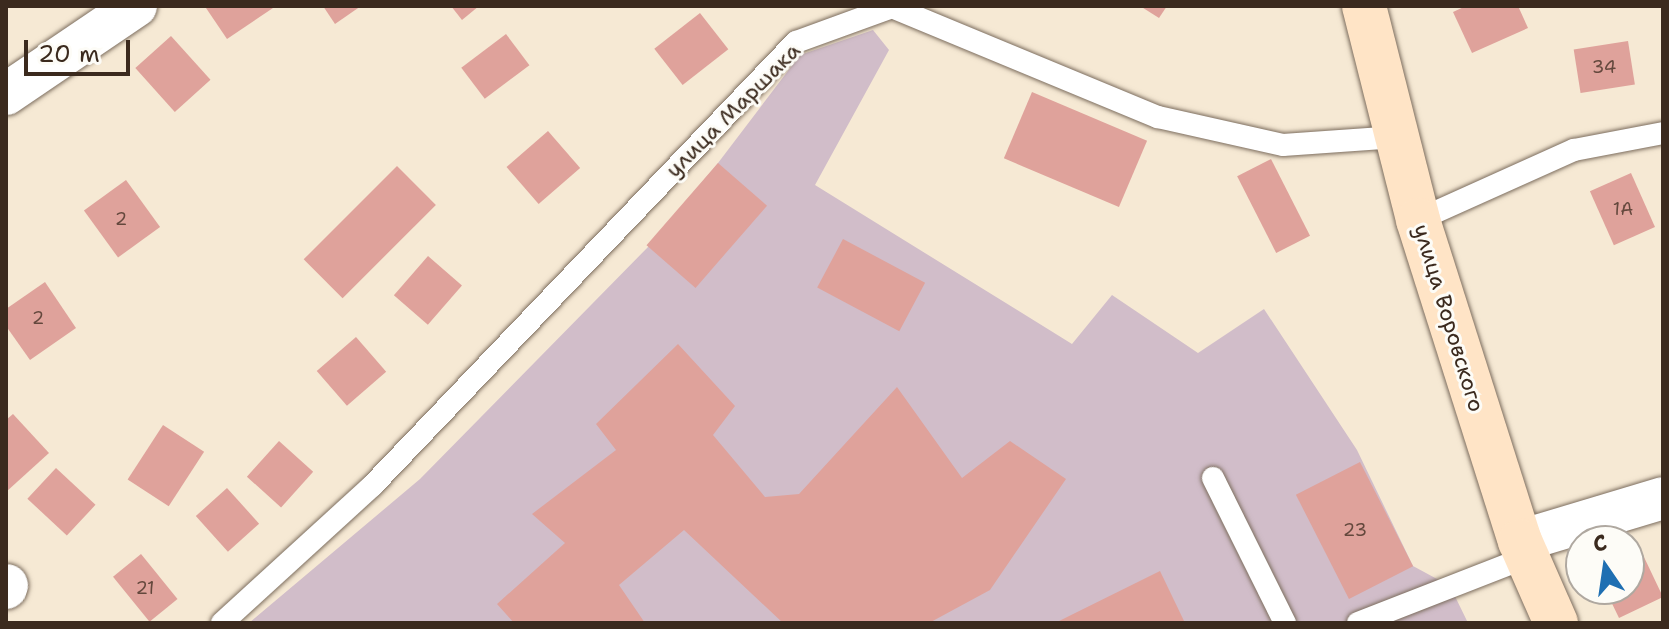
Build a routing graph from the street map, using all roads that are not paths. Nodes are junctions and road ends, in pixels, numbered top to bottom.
1 (1364, 6) edge
2 (119, 11) edge
3 (6, 94) edge
4 (1663, 133) edge
5 (1397, 137) junction
6 (1418, 220) junction
7 (1213, 478) dead end
8 (1663, 498) edge
9 (1523, 549) junction
10 (222, 623) edge
11 (1285, 623) edge
12 (1358, 623) edge
13 (1556, 623) edge

1 - 5 street, улица Воровского
2 - 3 street
4 - 6 lane
5 - 6 street, улица Воровского
5 - 10 lane, улица Маршака
6 - 9 street, улица Воровского
7 - 11 lane
8 - 9 street
9 - 12 lane
9 - 13 street, улица Воровского

